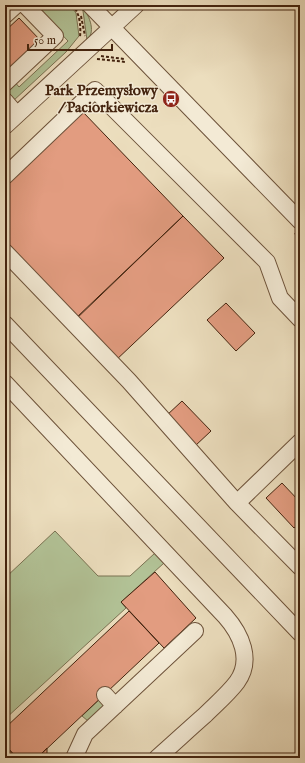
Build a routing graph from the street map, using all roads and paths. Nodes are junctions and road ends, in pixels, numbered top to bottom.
1 (16, 5) edge
2 (25, 5) edge
3 (72, 5) edge
4 (90, 5) edge
5 (136, 5) edge
6 (5, 15) edge
7 (112, 28) junction
8 (86, 51) junction
9 (129, 64) dead end
10 (5, 83) edge
11 (5, 101) edge
12 (18, 115) junction
13 (5, 126) edge
14 (5, 176) edge
15 (295, 225) edge
16 (300, 239) edge
17 (5, 252) edge
18 (300, 319) edge
19 (5, 324) edge
20 (5, 383) edge
21 (300, 442) edge
22 (237, 503) junction
23 (300, 567) edge
24 (195, 631) dead end
25 (300, 633) edge
26 (74, 758) edge
27 (157, 758) edge

1 - 6 street
2 - 10 street
3 - 8 path
4 - 7 street
5 - 7 street
7 - 8 street
7 - 15 street
8 - 9 path
8 - 12 street
11 - 12 street
12 - 13 street
14 - 18 street
15 - 16 path
17 - 22 street
19 - 25 street
20 - 27 street
21 - 22 street
22 - 23 street
24 - 26 street

